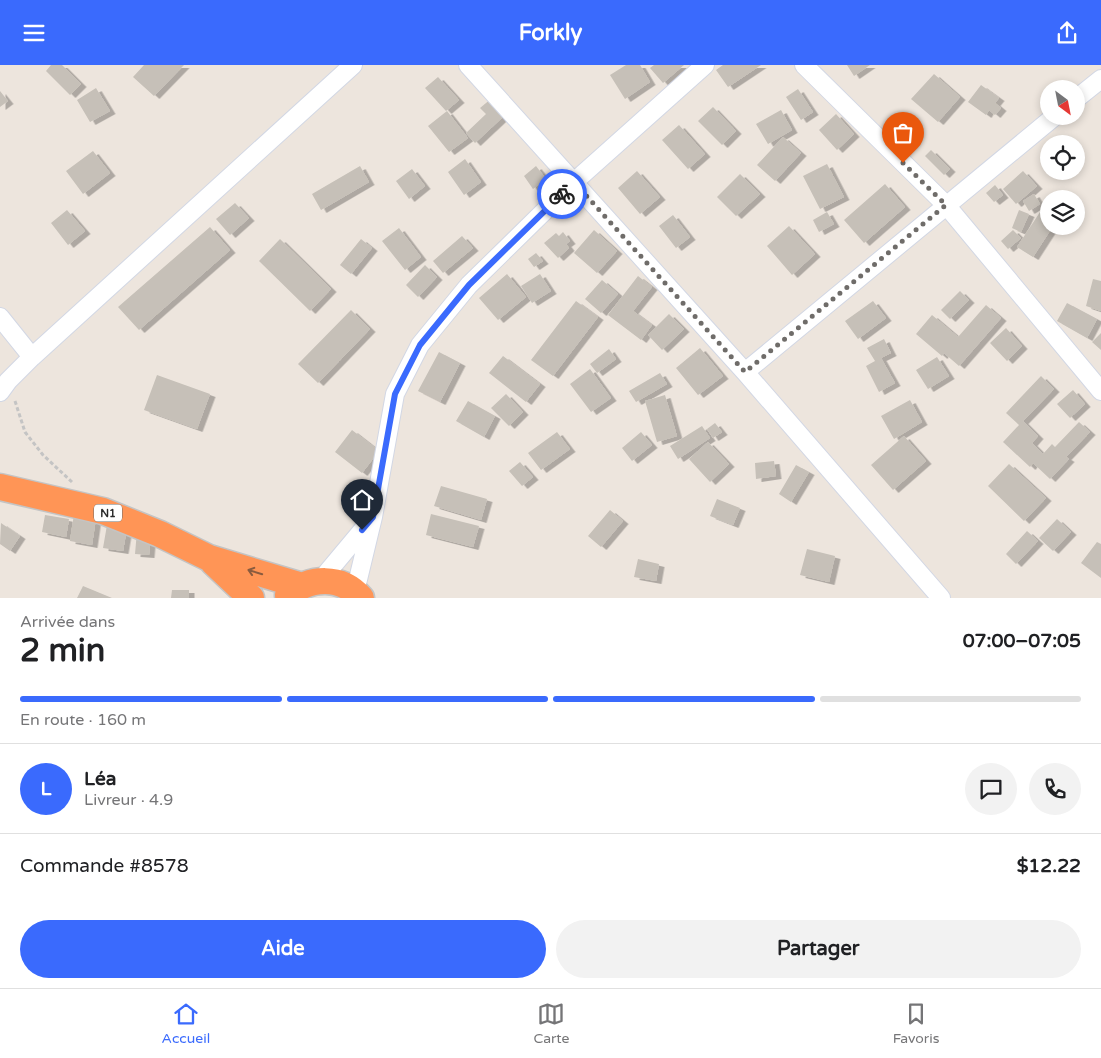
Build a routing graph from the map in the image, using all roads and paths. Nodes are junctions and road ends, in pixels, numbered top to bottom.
1 (353, 65) edge
2 (468, 65) edge
3 (705, 65) edge
4 (804, 65) edge
5 (1101, 79) edge
6 (1085, 92) edge
7 (1044, 125) edge
8 (574, 182) junction
9 (946, 205) junction
10 (0, 317) edge
11 (32, 357) junction
12 (745, 372) junction
13 (4, 387) edge
14 (1101, 391) edge
15 (76, 486) dead end
16 (0, 487) edge
17 (373, 517) junction
18 (209, 558) junction
19 (302, 588) edge
20 (363, 596) edge
21 (251, 598) edge
22 (941, 598) edge

1 - 11 street
2 - 8 street
3 - 8 street
4 - 9 street
5 - 6 street
7 - 9 street
8 - 12 street
8 - 17 street
9 - 12 street
9 - 14 street
10 - 11 street
11 - 13 street
12 - 22 street
13 - 15 path
16 - 18 highway, N1
17 - 19 street
17 - 20 street
19 -> 18 highway, N1
18 - 21 highway, N1
19 - 20 highway, N1

